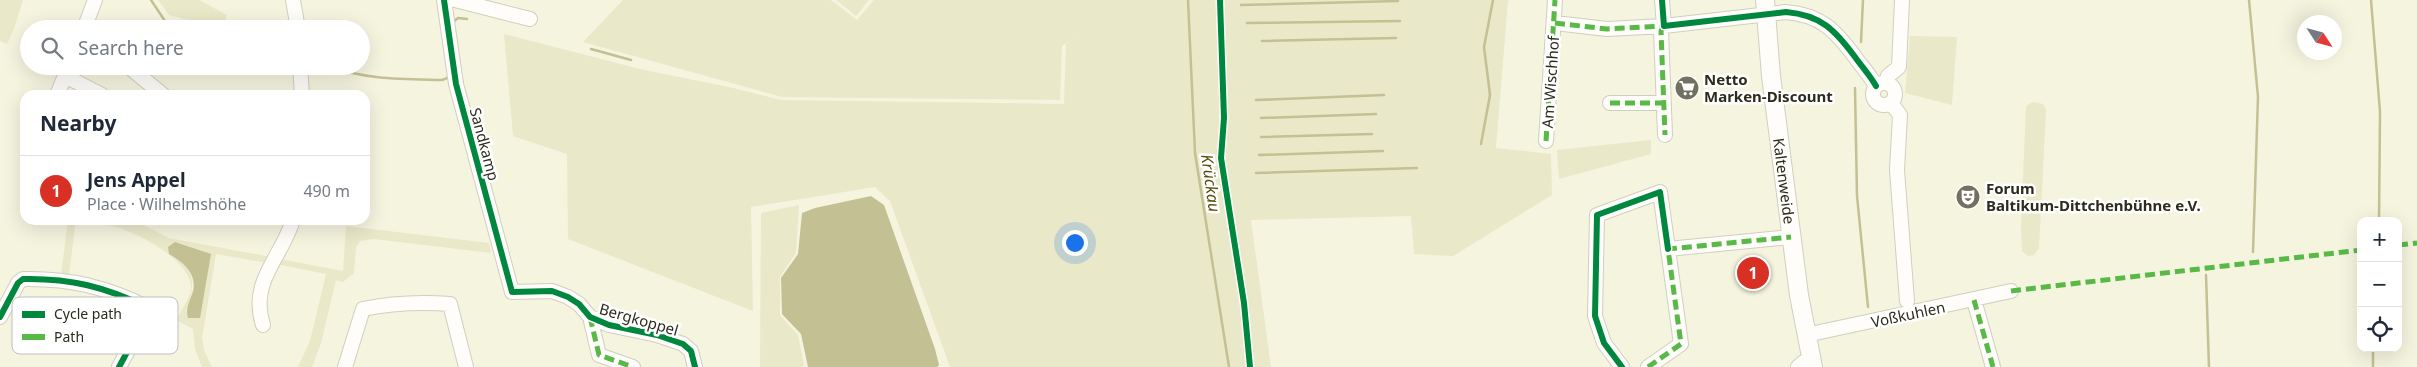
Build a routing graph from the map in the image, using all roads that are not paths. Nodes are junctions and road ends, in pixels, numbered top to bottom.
1 (95, 0) edge
2 (293, 0) edge
3 (444, 0) edge
4 (455, 0) edge
5 (1555, 0) edge
6 (1662, 0) edge
7 (1902, 0) edge
8 (1765, 7) edge
9 (530, 18) dead end
10 (87, 20) edge
11 (296, 20) edge
12 (1555, 23) junction
13 (1664, 26) junction
14 (65, 75) edge
15 (73, 75) edge
16 (139, 75) edge
17 (301, 75) edge
18 (1881, 84) junction
19 (59, 90) edge
20 (95, 90) edge
21 (157, 90) edge
22 (302, 90) edge
23 (1610, 103) dead end
24 (1663, 103) junction
25 (1666, 135) dead end
26 (1546, 141) dead end
27 (291, 225) edge
28 (1792, 237) junction
29 (1668, 249) junction
30 (2011, 291) dead end
31 (512, 292) joint
32 (128, 297) edge
33 (1974, 300) junction
34 (1907, 301) dead end
35 (0, 317) edge
36 (590, 317) junction
37 (263, 325) dead end
38 (1806, 336) junction
39 (126, 354) edge
40 (1808, 365) edge
41 (119, 367) edge
42 (345, 367) edge
43 (466, 367) edge
44 (633, 367) edge
45 (695, 367) edge
46 (1622, 367) edge
47 (1648, 367) edge
48 (1993, 367) edge

1 - 10 street
2 - 11 street
3 - 31 street, Sandkamp
4 - 9 street
5 - 12 street, Am Wischhof
6 - 13 street
7 - 18 street
8 - 13 street, Am Wischhof
8 - 18 street, Am Wischhof
8 - 28 main road, Kaltenweide
12 - 13 street, Am Wischhof
12 - 26 street, Am Wischhof
13 - 24 street
14 - 19 street
15 - 20 street
16 - 21 street
17 - 22 street
18 - 34 street, Am Wischhof
23 - 24 street
24 - 25 street
27 - 37 street
28 - 29 street
28 - 38 main road, Kaltenweide
29 - 46 street
29 - 47 street
30 - 33 street, Voßkuhlen
31 - 36 street, Bergkoppel
32 - 35 street
33 - 38 street, Voßkuhlen
33 - 48 street
36 - 44 street, Bergkoppel
36 - 45 street, Bergkoppel
38 - 40 main road, Kaltenweide
39 - 41 street
42 - 43 street

